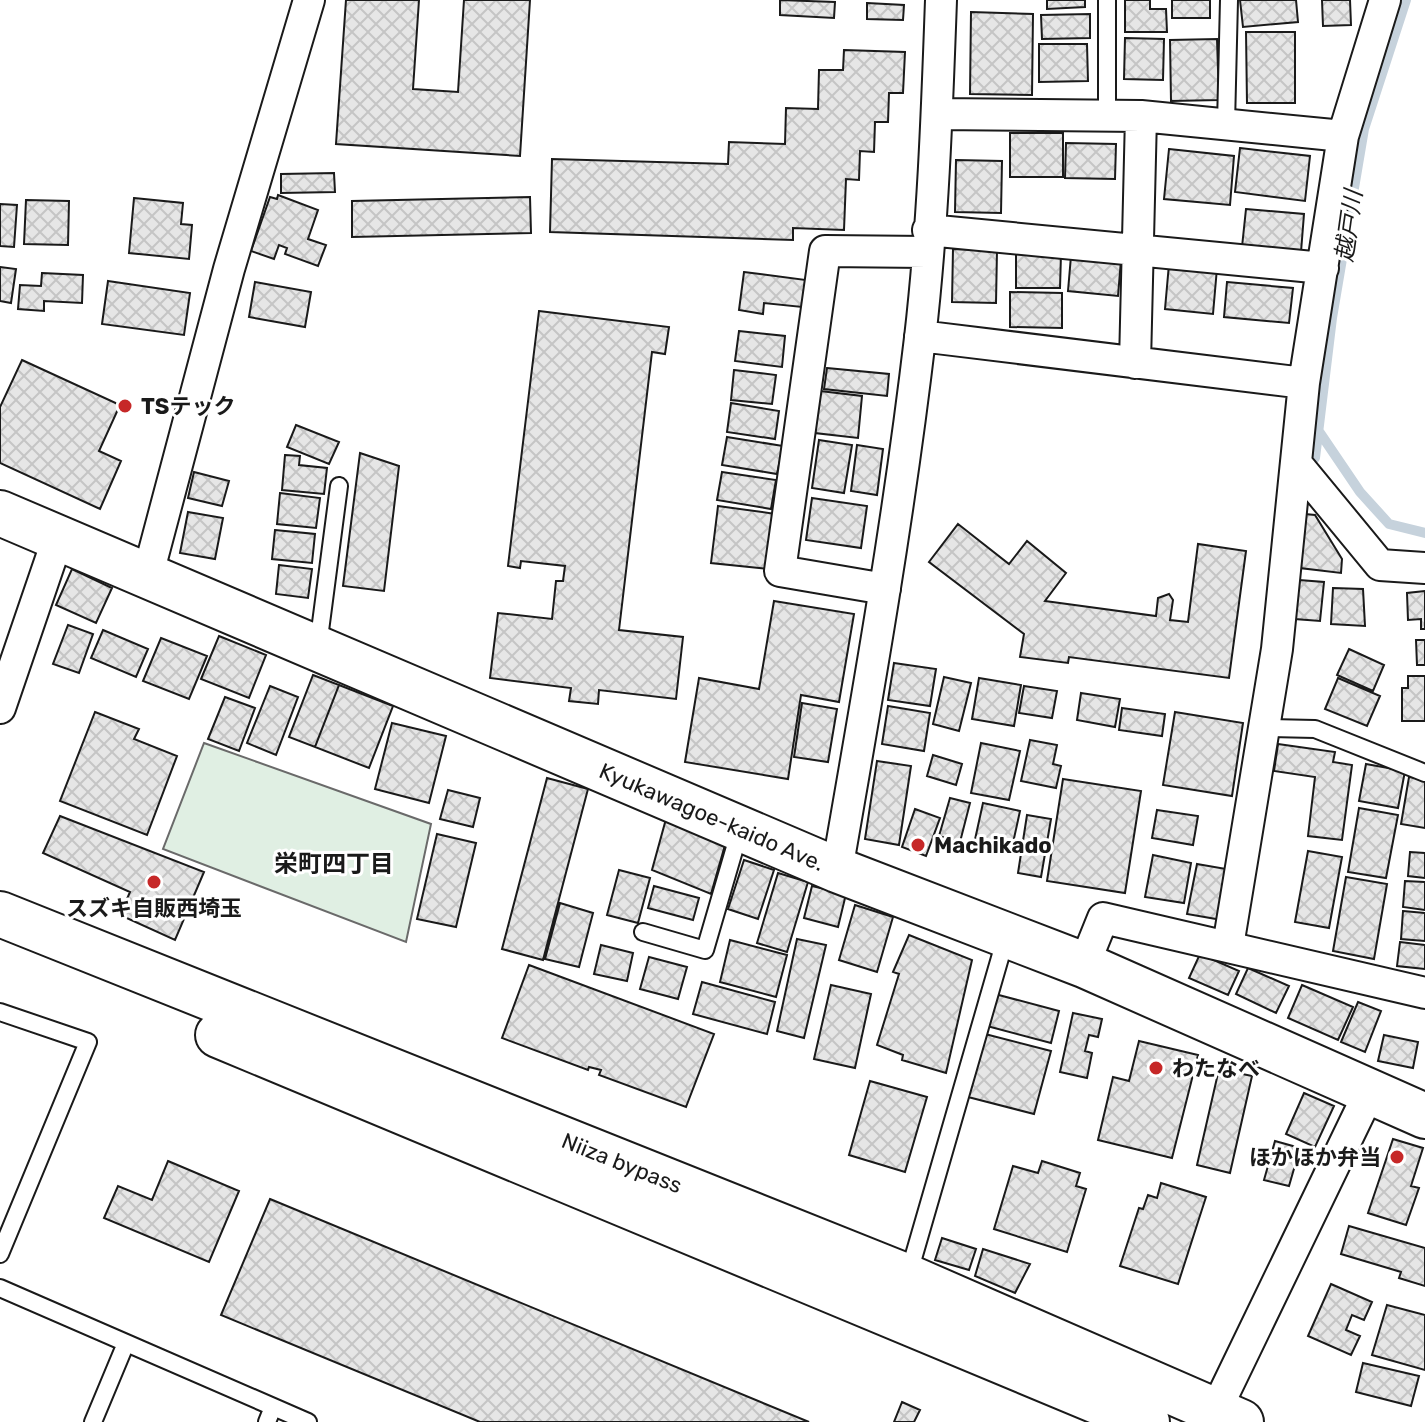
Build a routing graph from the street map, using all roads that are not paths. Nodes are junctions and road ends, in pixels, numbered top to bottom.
1 (309, 0) edge
2 (941, 0) edge
3 (1107, 0) edge
4 (1229, 0) edge
5 (1385, 0) edge
6 (937, 114) junction
7 (1107, 116) junction
8 (1141, 116) junction
9 (1226, 124) junction
10 (1343, 136) junction
11 (927, 241) junction
12 (1138, 251) junction
13 (1323, 268) junction
14 (920, 336) junction
15 (1135, 363) junction
16 (1304, 383) junction
17 (1296, 463) junction
18 (339, 486) dead end
19 (0, 513) edge
20 (58, 538) junction
21 (1425, 568) edge
22 (148, 574) junction
23 (885, 589) junction
24 (318, 647) junction
25 (0, 708) edge
26 (1264, 728) junction
27 (1425, 773) edge
28 (741, 828) junction
29 (837, 870) junction
30 (0, 914) edge
31 (643, 932) dead end
32 (1007, 935) junction
33 (0, 946) edge
34 (1228, 946) junction
35 (1084, 965) junction
36 (1425, 993) edge
37 (0, 1012) edge
38 (1369, 1093) junction
39 (1425, 1116) edge
40 (0, 1254) edge
41 (908, 1277) junction
42 (0, 1288) edge
43 (126, 1343) junction
44 (270, 1414) edge
45 (1223, 1418) edge
46 (93, 1422) edge
47 (308, 1422) edge
48 (1147, 1422) edge

1 - 22 street
2 - 6 street
3 - 7 lane
4 - 9 lane
5 - 10 street
6 - 7 street
6 - 11 street
7 - 8 street
8 - 9 street
8 - 12 street
9 - 10 street
10 - 13 street
11 - 12 street
11 - 14 street
11 - 23 street
12 - 13 street
12 - 15 street
13 - 16 street
14 - 15 street
14 - 23 street
15 - 16 street
16 - 17 street
17 - 21 street
17 - 26 street
18 - 24 lane
19 - 20 main road, Kyukawagoe-kaido Ave.
20 - 22 main road, Kyukawagoe-kaido Ave.
20 - 25 street
22 - 24 main road, Kyukawagoe-kaido Ave.
23 - 29 street
24 - 28 main road, Kyukawagoe-kaido Ave.
26 - 27 lane
26 - 34 street
28 - 29 main road, Kyukawagoe-kaido Ave.
28 - 31 lane
29 - 32 main road, Kyukawagoe-kaido Ave.
30 - 41 main road, Niiza bypass
32 - 35 main road, Kyukawagoe-kaido Ave.
32 - 41 lane
33 - 48 main road, Niiza bypass
34 - 35 street
34 - 36 street
35 - 38 main road, Kyukawagoe-kaido Ave.
37 - 40 lane
38 - 39 main road, Kyukawagoe-kaido Ave.
38 - 45 street
41 - 45 main road, Niiza bypass
42 - 43 lane
43 - 44 lane
43 - 46 lane
44 - 47 lane

